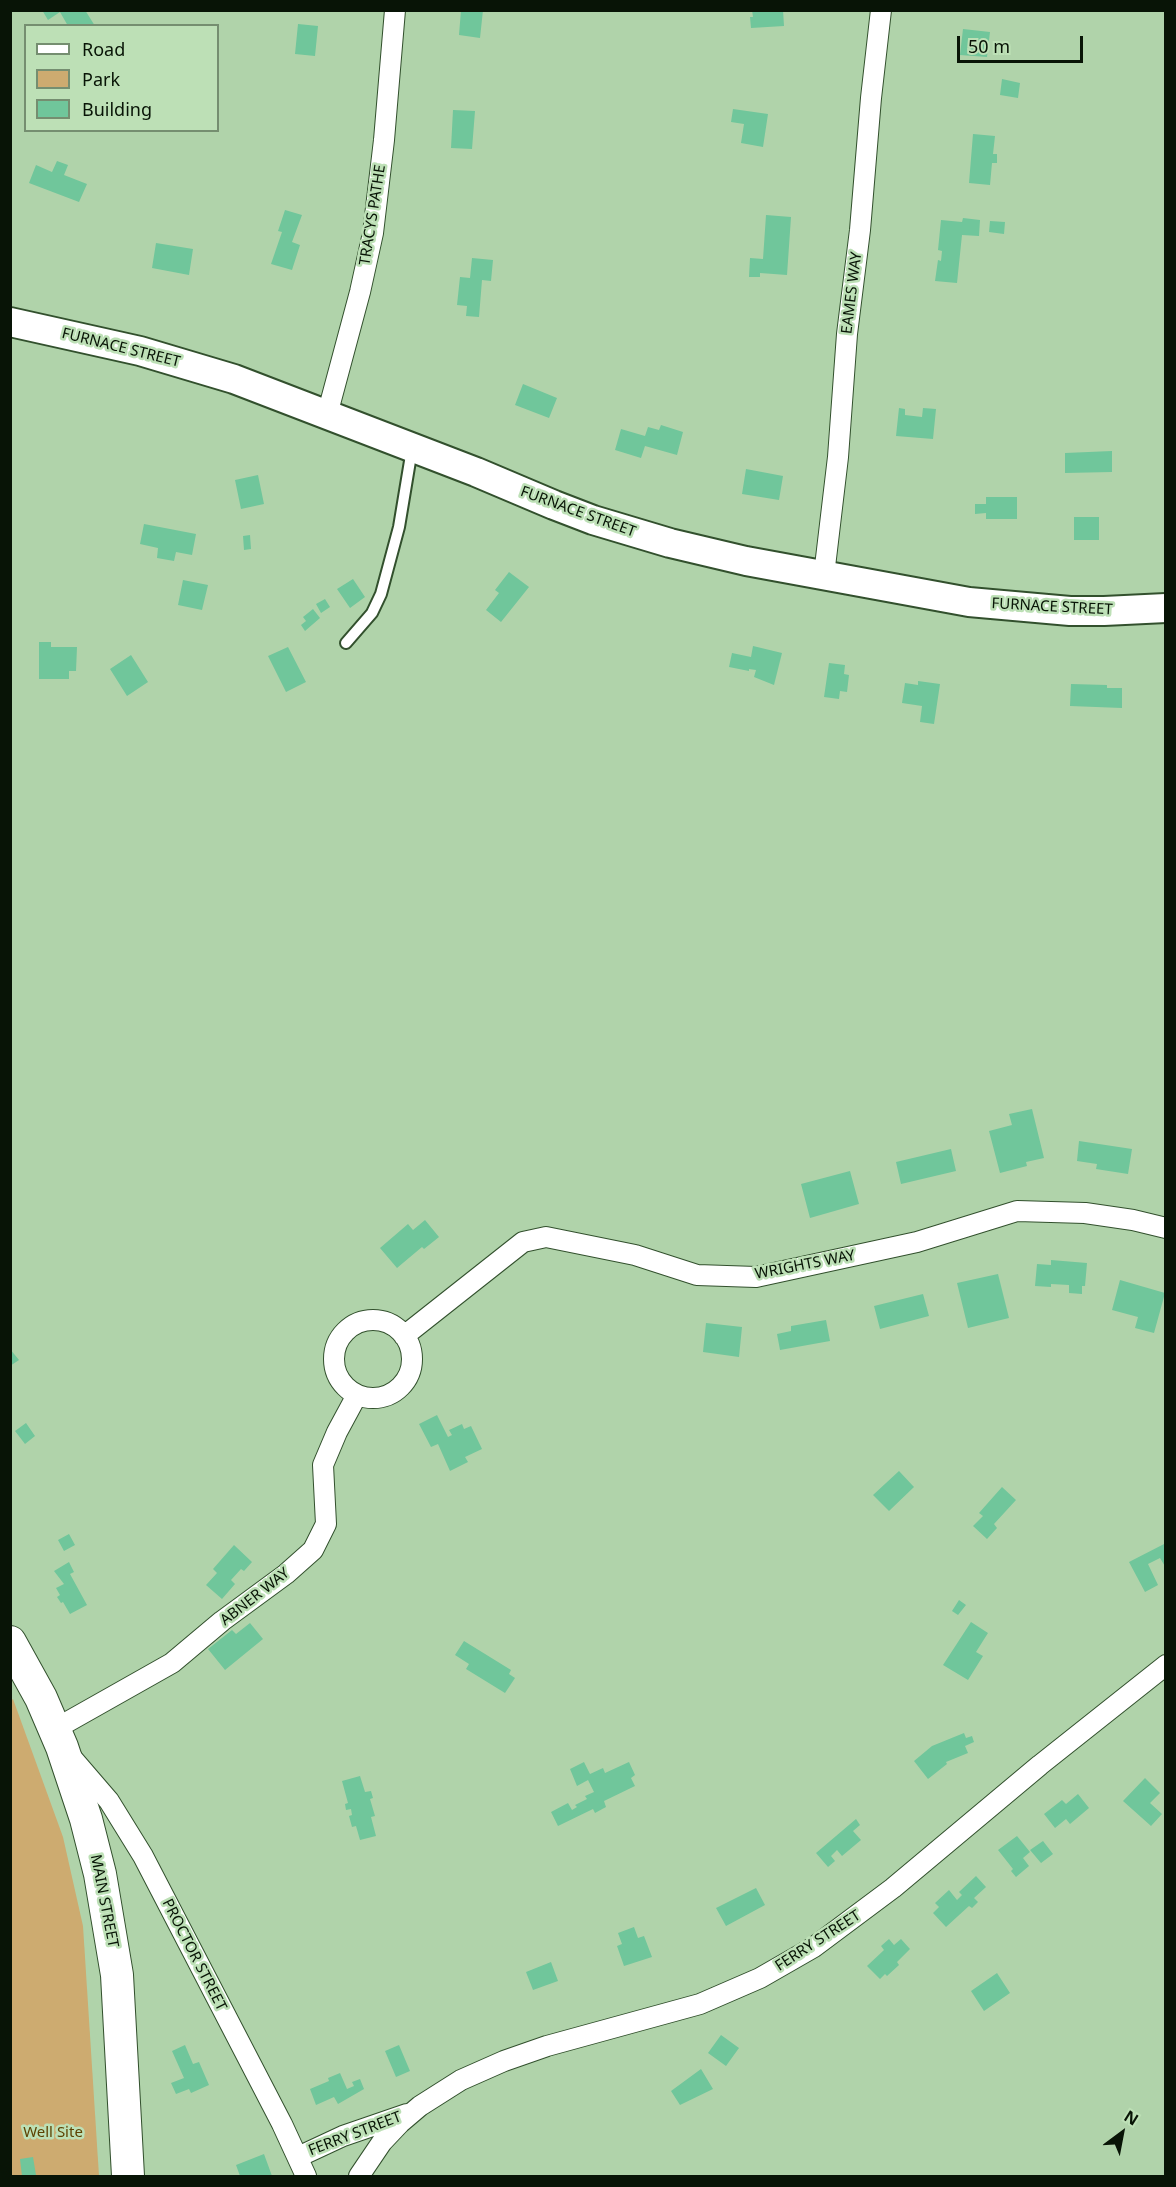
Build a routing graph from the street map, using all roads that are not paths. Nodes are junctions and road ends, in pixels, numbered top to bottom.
1 (395, 10) edge
2 (881, 10) edge
3 (10, 322) edge
4 (327, 415) junction
5 (412, 448) junction
6 (824, 575) junction
7 (1166, 608) edge
8 (346, 643) dead end
9 (1166, 1228) edge
10 (404, 1336) junction
11 (357, 1395) junction
12 (10, 1642) edge
13 (1166, 1665) edge
14 (58, 1738) junction
15 (412, 2112) junction
16 (298, 2157) junction
17 (128, 2176) edge
18 (306, 2176) edge
19 (359, 2176) edge

1 - 4 street, TRACYS PATHE
2 - 6 street, EAMES WAY
3 - 4 main road, FURNACE STREET
4 - 5 main road, FURNACE STREET
5 - 6 main road, FURNACE STREET
5 - 8 lane
6 - 7 main road, FURNACE STREET
9 - 10 street, WRIGHTS WAY
10 - 11 street
10 - 11 street
11 - 14 street, ABNER WAY
12 - 14 main road, MAIN STREET
13 - 15 street, FERRY STREET
14 - 16 street, PROCTOR STREET
14 - 17 main road, MAIN STREET
15 - 16 street, FERRY STREET
15 - 19 street, FERRY STREET
16 - 18 street, PROCTOR STREET

